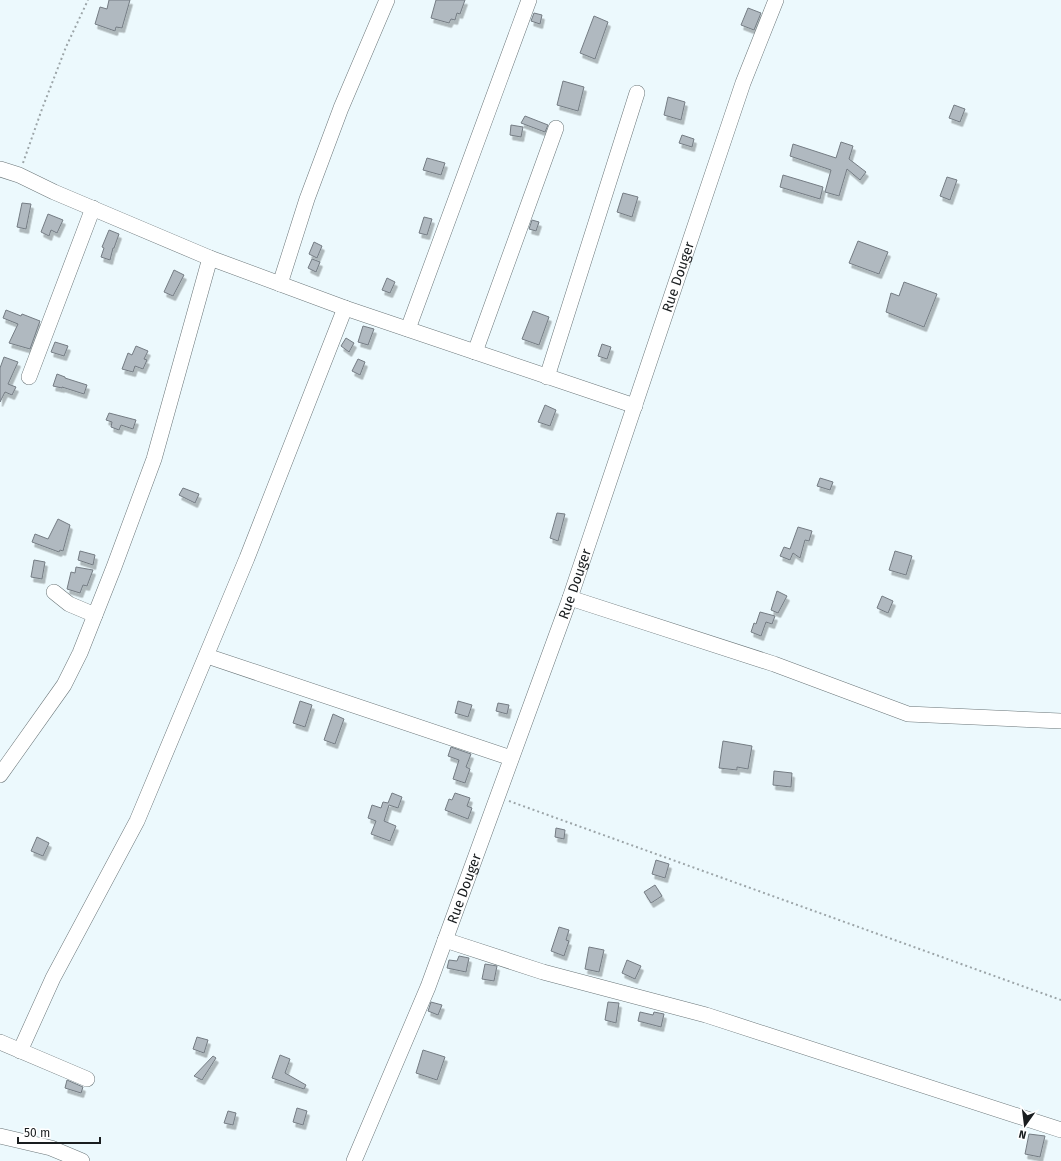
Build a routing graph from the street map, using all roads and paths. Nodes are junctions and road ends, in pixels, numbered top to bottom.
1 (88, 0) edge
2 (386, 0) edge
3 (529, 0) edge
4 (776, 0) edge
5 (637, 93) dead end
6 (556, 128) dead end
7 (0, 169) edge
8 (19, 175) junction
9 (93, 208) junction
10 (210, 258) junction
11 (280, 284) junction
12 (345, 308) junction
13 (408, 329) junction
14 (475, 352) junction
15 (29, 377) dead end
16 (547, 377) junction
17 (635, 406) junction
18 (54, 592) dead end
19 (570, 598) junction
20 (95, 615) junction
21 (207, 656) junction
22 (1061, 721) edge
23 (511, 758) junction
24 (0, 775) edge
25 (497, 797) junction
26 (445, 940) junction
27 (1061, 1000) edge
28 (0, 1042) edge
29 (20, 1051) junction
30 (87, 1079) dead end
31 (1061, 1130) edge
32 (0, 1136) edge
33 (82, 1161) edge
34 (354, 1161) edge

1 - 8 path
2 - 11 street
3 - 13 street
4 - 17 street, Rue Douger
5 - 16 street
6 - 14 street
7 - 8 street
8 - 9 street
9 - 10 street
9 - 15 street
10 - 11 street
10 - 20 street
11 - 12 street
12 - 13 street
12 - 21 street
13 - 14 street
14 - 16 street
16 - 17 street
17 - 19 street, Rue Douger
18 - 20 street
19 - 22 street
19 - 23 street, Rue Douger
20 - 24 street
21 - 23 street
21 - 29 street
23 - 25 street, Rue Douger
25 - 26 street, Rue Douger
25 - 27 path
26 - 31 street
26 - 34 street, Rue Douger
28 - 29 street
29 - 30 street
32 - 33 street

